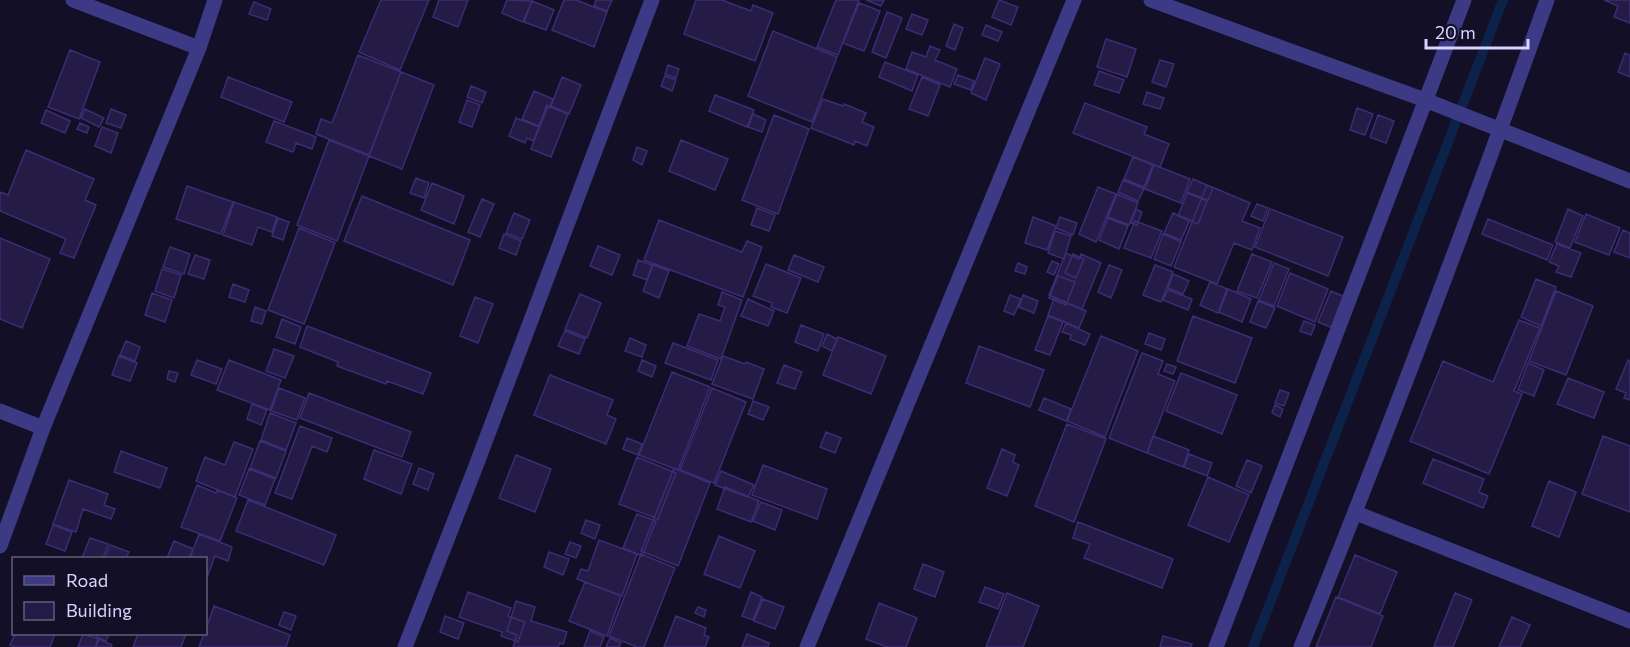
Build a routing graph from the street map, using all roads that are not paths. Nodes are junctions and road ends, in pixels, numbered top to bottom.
1 (73, 0) edge
2 (215, 0) edge
3 (652, 0) edge
4 (1074, 0) edge
5 (1151, 0) edge
6 (1464, 0) edge
7 (1547, 0) edge
8 (198, 48) junction
9 (1425, 100) junction
10 (1501, 130) junction
11 (1630, 181) edge
12 (0, 411) edge
13 (43, 428) junction
14 (1356, 513) junction
15 (0, 546) edge
16 (1630, 621) edge
17 (405, 647) edge
18 (807, 647) edge
19 (1216, 647) edge
20 (1301, 647) edge

1 - 8 street
2 - 8 street
3 - 17 street
4 - 18 street
5 - 9 street
6 - 9 street
7 - 10 street
8 - 13 street
9 - 10 street
9 - 19 street
10 - 11 street
10 - 14 street
12 - 13 street
13 - 15 street
14 - 16 street
14 - 20 street

